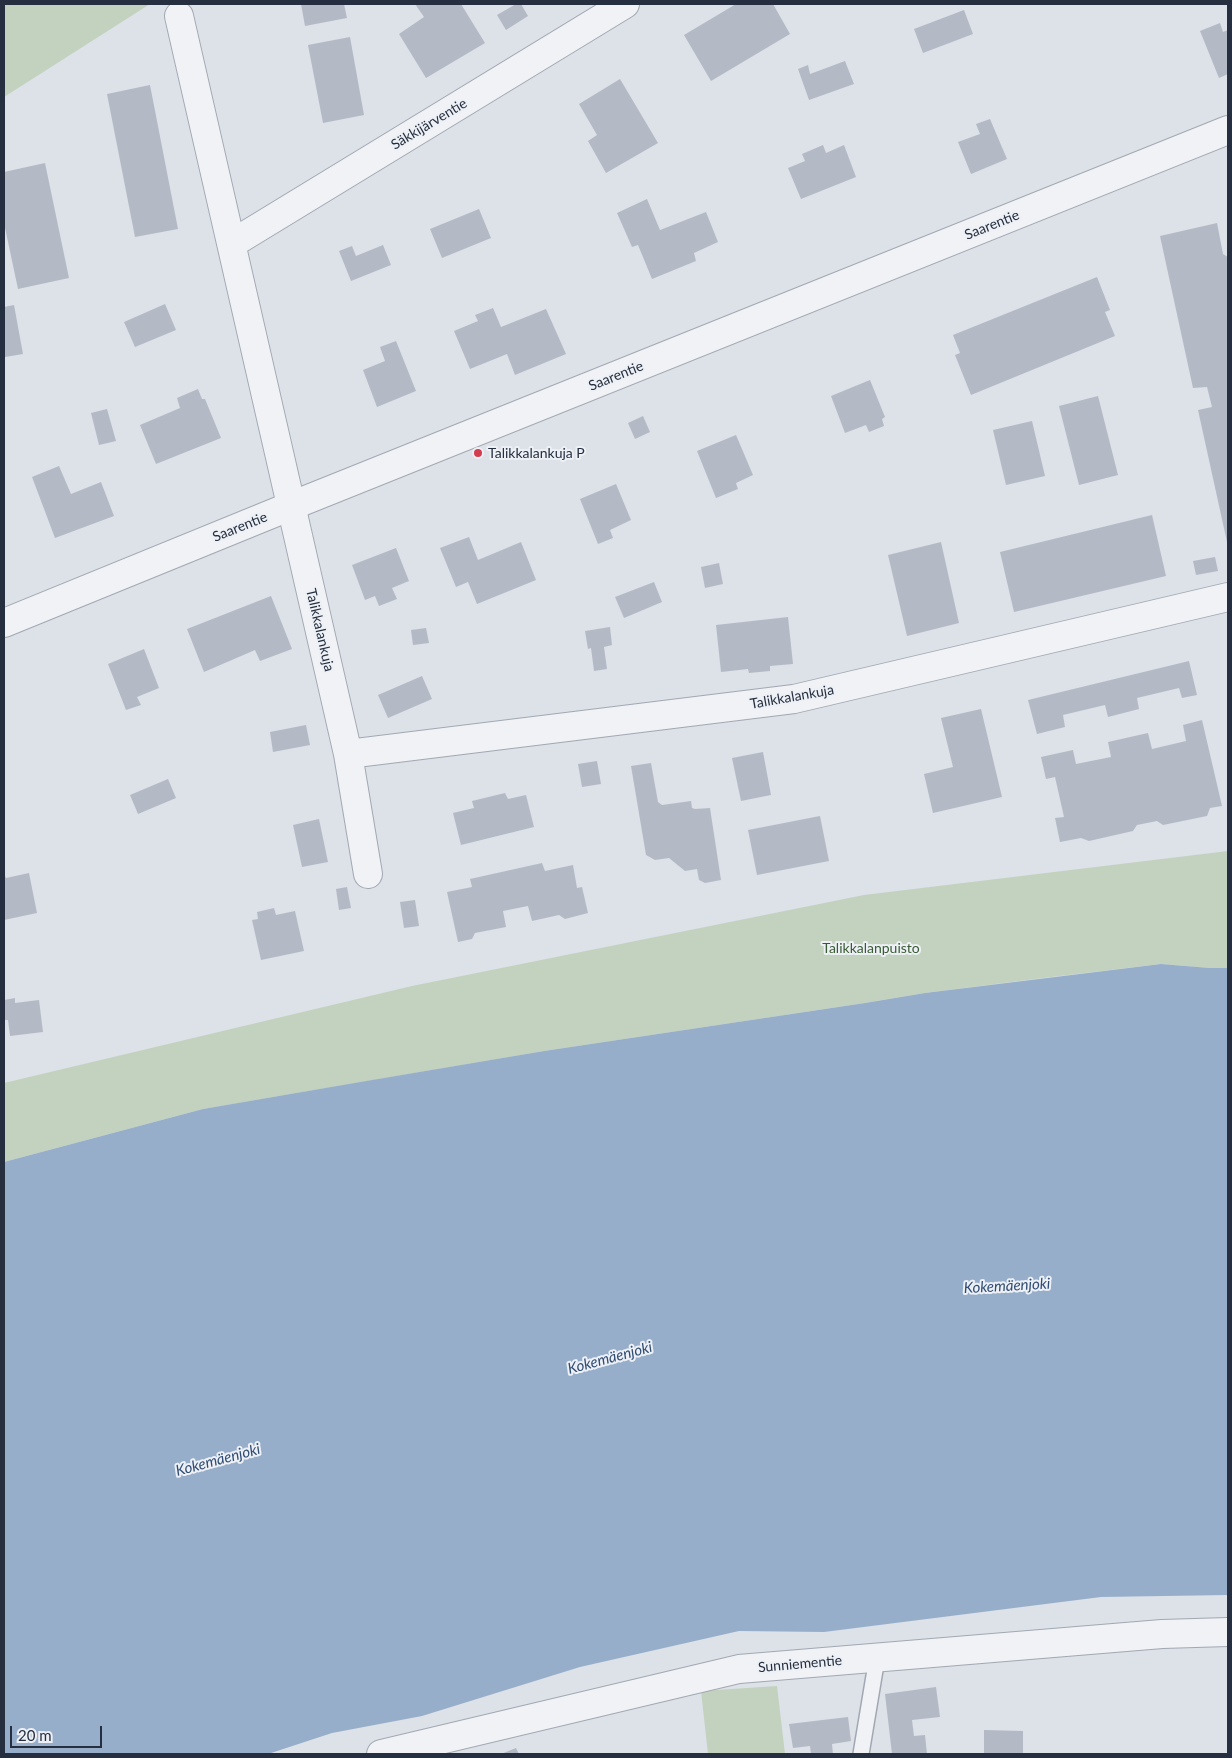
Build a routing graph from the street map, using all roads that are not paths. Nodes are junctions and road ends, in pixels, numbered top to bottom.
1 (625, 4) edge
2 (179, 16) dead end
3 (1228, 130) edge
4 (233, 243) junction
5 (292, 506) junction
6 (1228, 597) edge
7 (4, 623) edge
8 (348, 754) junction
9 (368, 874) dead end
10 (1228, 1632) edge
11 (877, 1658) junction
12 (381, 1754) edge
13 (861, 1754) edge

1 - 4 street, Säkkijärventie
2 - 4 street
3 - 5 street, Saarentie
4 - 5 street
5 - 7 street, Saarentie
5 - 8 street, Talikkalankuja
6 - 8 street, Talikkalankuja
8 - 9 street, Talikkalankuja
10 - 11 street, Sunniementie
11 - 12 street, Sunniementie
11 - 13 lane

